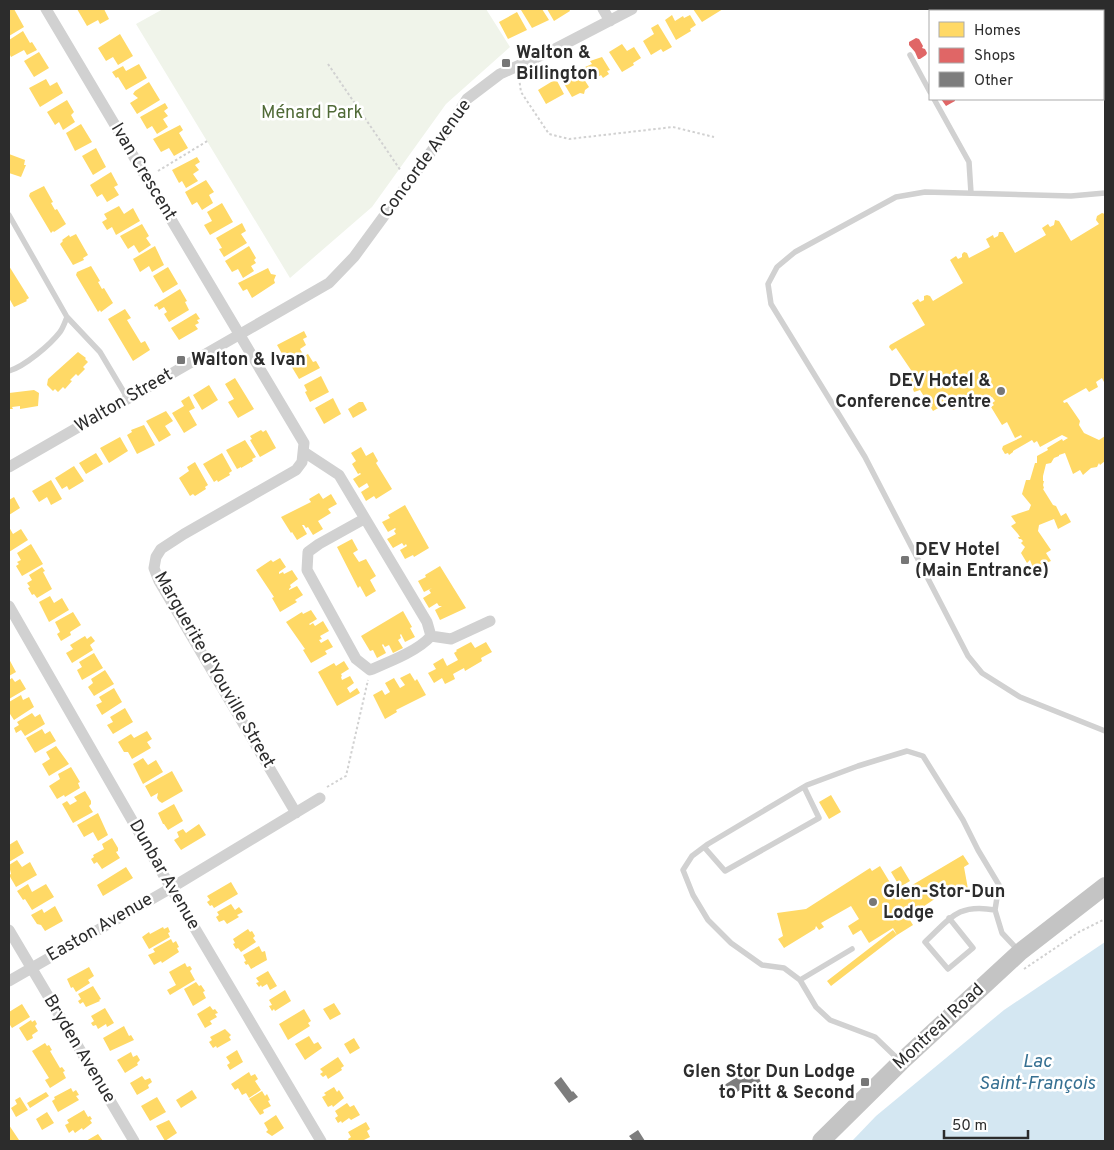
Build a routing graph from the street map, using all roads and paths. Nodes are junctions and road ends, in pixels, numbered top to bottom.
1 (46, 9) edge
2 (603, 9) edge
3 (632, 9) edge
4 (610, 21) junction
5 (910, 55) dead end
6 (328, 64) dead end
7 (519, 78) dead end
8 (929, 90) edge
9 (935, 100) edge
10 (714, 137) dead end
11 (209, 140) dead end
12 (158, 171) dead end
13 (401, 171) dead end
14 (971, 193) junction
15 (1105, 193) edge
16 (9, 215) edge
17 (67, 317) junction
18 (239, 335) junction
19 (9, 371) edge
20 (128, 399) junction
21 (304, 452) junction
22 (9, 467) edge
23 (364, 519) junction
24 (9, 606) edge
25 (490, 621) dead end
26 (431, 636) junction
27 (370, 670) junction
28 (1105, 731) edge
29 (327, 787) dead end
30 (804, 787) junction
31 (320, 798) dead end
32 (296, 813) junction
33 (704, 848) junction
34 (1105, 886) edge
35 (171, 888) junction
36 (1105, 898) edge
37 (995, 910) junction
38 (950, 918) junction
39 (1105, 919) edge
40 (1062, 920) junction
41 (9, 930) edge
42 (852, 948) dead end
43 (1020, 952) junction
44 (31, 968) junction
45 (1022, 971) dead end
46 (800, 980) junction
47 (9, 981) edge
48 (901, 1062) junction
49 (134, 1141) edge
50 (321, 1141) edge
51 (821, 1141) edge

1 - 18 street, Ivan Crescent
2 - 4 street
3 - 4 street, Concorde Avenue
4 - 18 street, Concorde Avenue
5 - 8 lane
6 - 13 path
7 - 10 path
9 - 14 lane
11 - 12 path
14 - 15 lane
14 - 28 lane
16 - 17 lane
17 - 19 lane
17 - 20 lane
18 - 20 street, Walton Street
18 - 21 street
20 - 22 street, Walton Street
21 - 23 street
21 - 32 street, Marguerite d'Youville Street
23 - 26 street
23 - 27 street
24 - 35 street, Dunbar Avenue
25 - 26 street
26 - 27 street
27 - 29 path
30 - 33 lane
30 - 33 lane
30 - 37 lane
31 - 32 street, Easton Avenue
32 - 35 street, Easton Avenue
33 - 46 lane
34 - 40 main road, Montreal Road
35 - 44 street, Easton Avenue
35 - 50 street, Dunbar Avenue
36 - 40 main road, Montreal Road
37 - 38 lane
37 - 43 lane
38 - 38 lane
39 - 45 path
40 - 43 main road, Montreal Road
41 - 44 street, Bryden Avenue
42 - 46 lane
43 - 48 main road, Montreal Road
44 - 47 street, Easton Avenue
44 - 49 street, Bryden Avenue
46 - 48 lane
48 - 51 main road, Montreal Road

